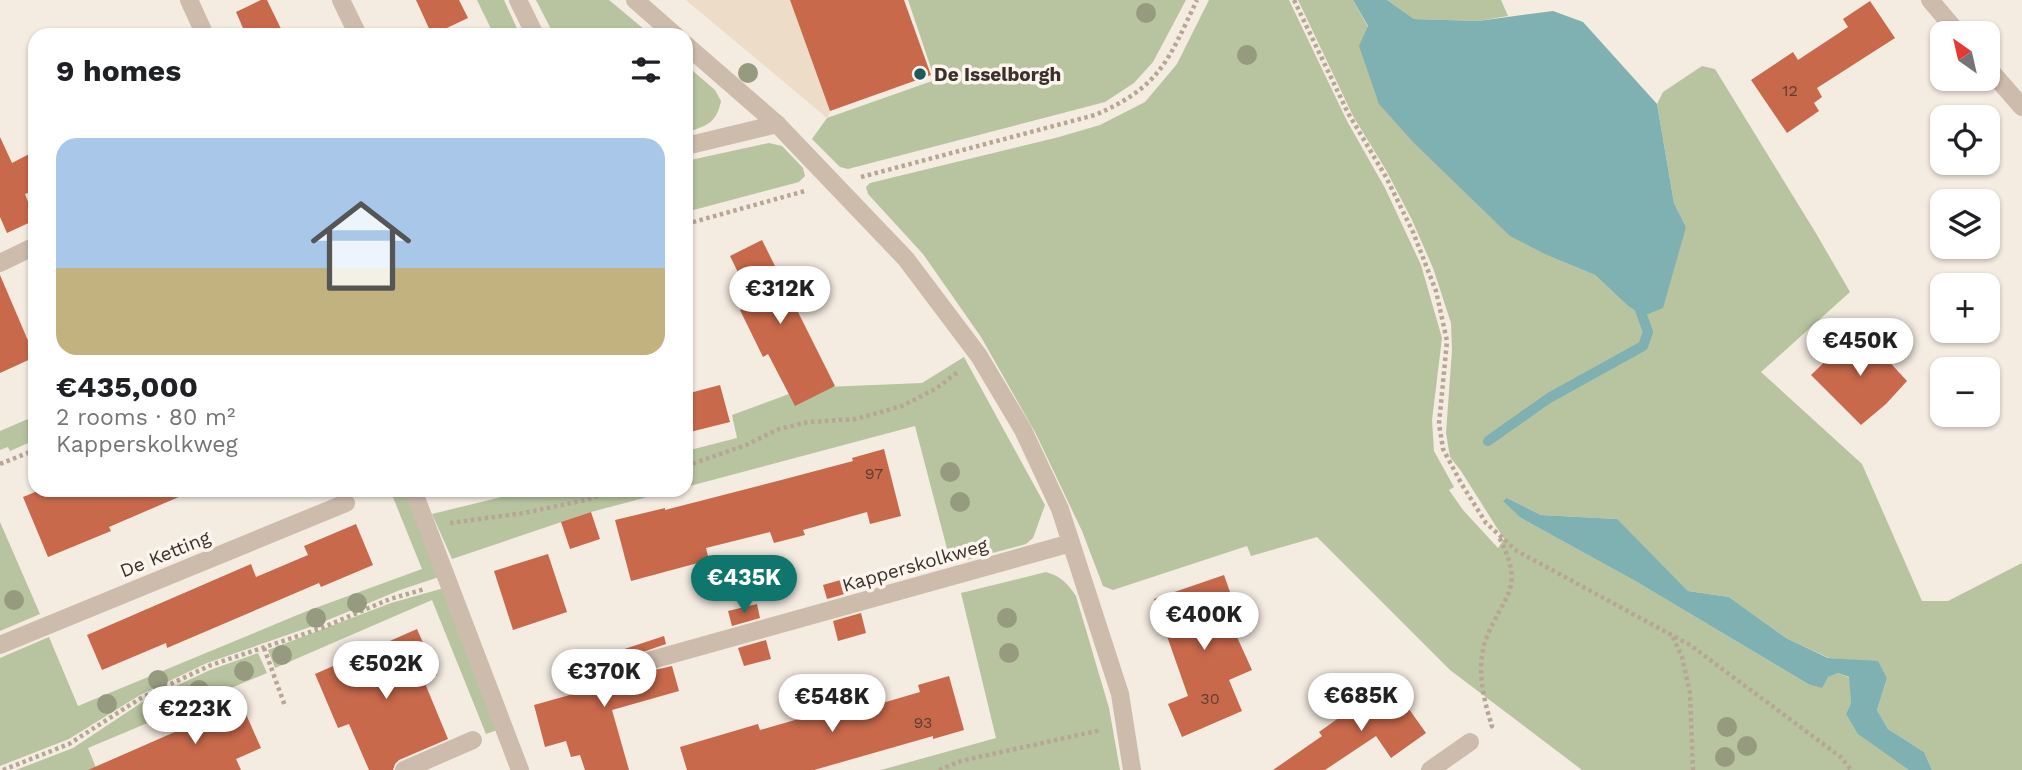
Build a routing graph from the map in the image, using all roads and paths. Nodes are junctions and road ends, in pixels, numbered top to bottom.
1 (189, 0) edge
2 (341, 0) edge
3 (518, 0) edge
4 (635, 0) edge
5 (1197, 0) edge
6 (1294, 0) edge
7 (1930, 0) edge
8 (1948, 21) edge
9 (202, 28) edge
10 (355, 28) edge
11 (532, 28) edge
12 (667, 28) edge
13 (693, 51) edge
14 (2000, 82) edge
15 (2022, 107) edge
16 (777, 124) junction
17 (693, 144) edge
18 (834, 184) junction
19 (693, 221) edge
20 (28, 249) edge
21 (0, 263) edge
22 (979, 356) junction
23 (28, 453) edge
24 (0, 464) edge
25 (693, 464) edge
26 (416, 497) edge
27 (595, 497) edge
28 (346, 503) dead end
29 (430, 531) junction
30 (1496, 532) junction
31 (1071, 543) junction
32 (450, 581) junction
33 (1672, 635) junction
34 (0, 645) edge
35 (264, 648) junction
36 (648, 662) dead end
37 (285, 706) dead end
38 (1125, 726) junction
39 (473, 740) dead end
40 (1470, 742) joint
41 (3, 770) edge
42 (404, 770) edge
43 (520, 770) edge
44 (939, 770) edge
45 (1132, 770) edge
46 (1430, 770) edge
47 (1693, 770) edge
48 (1851, 770) edge

1 - 9 street
2 - 10 street
3 - 11 street
4 - 12 street
5 - 18 path
6 - 30 path
7 - 8 street
13 - 16 street
14 - 15 street
16 - 17 street
16 - 18 street
18 - 19 path
18 - 22 street
20 - 21 street
22 - 25 path
22 - 31 street
23 - 24 path
26 - 29 street
27 - 29 path
28 - 34 street, De Ketting
29 - 32 street
30 - 33 path
30 - 40 path
31 - 36 street, Kapperskolkweg
31 - 38 street
32 - 35 path
32 - 43 street
33 - 47 path
33 - 48 path
35 - 37 path
35 - 41 path
38 - 44 path
38 - 45 street
39 - 42 street
40 - 46 street

